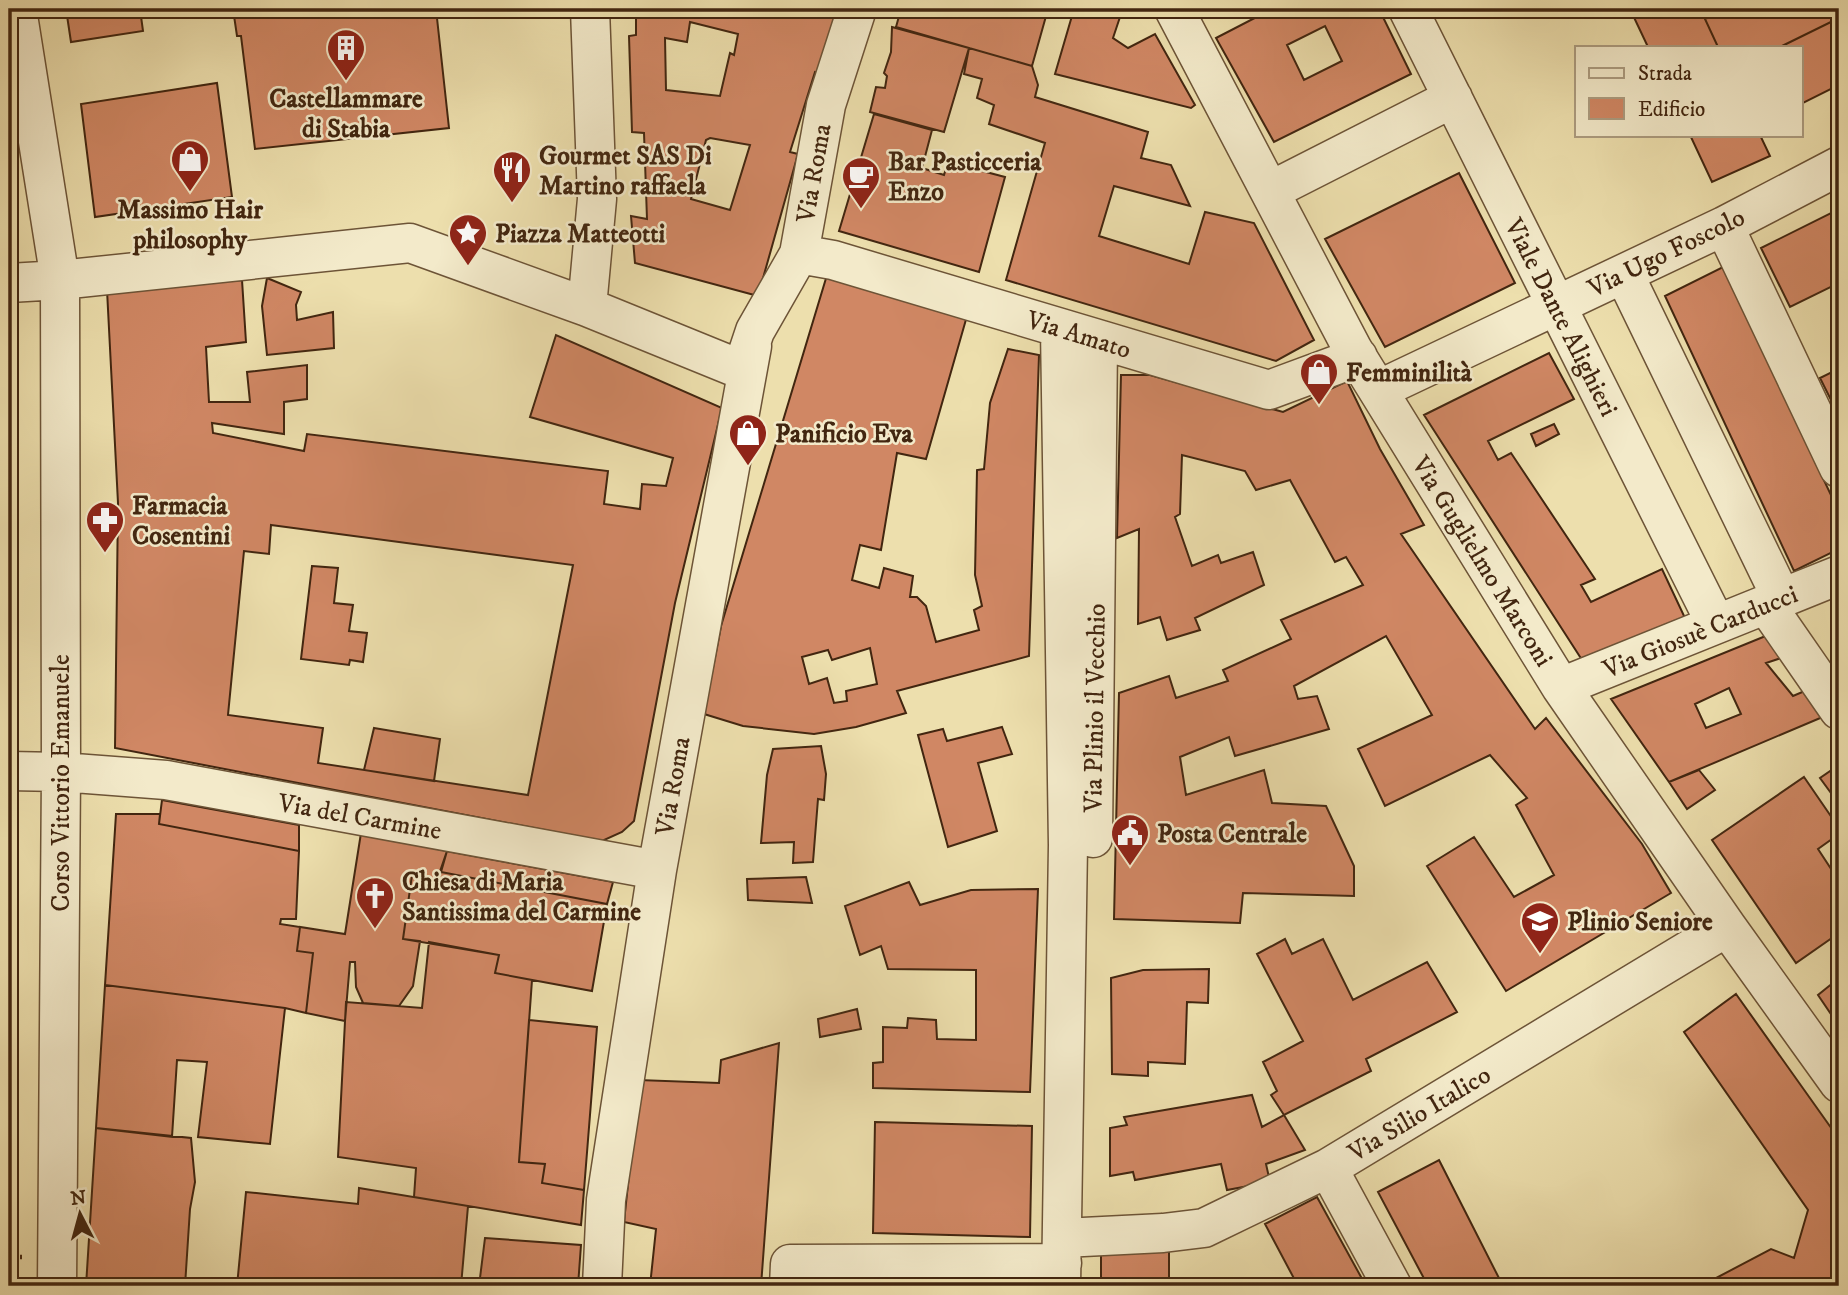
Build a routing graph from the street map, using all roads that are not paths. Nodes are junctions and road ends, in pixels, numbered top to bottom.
1 (17, 9) edge
2 (590, 9) edge
3 (856, 9) edge
4 (1408, 9) edge
5 (1187, 13) edge
6 (1453, 98) junction
7 (1839, 166) edge
8 (1270, 191) junction
9 (1724, 226) junction
10 (799, 254) junction
11 (1624, 274) junction
12 (60, 280) junction
13 (9, 283) edge
14 (1556, 305) junction
15 (587, 307) junction
16 (1060, 328) junction
17 (755, 331) junction
18 (1098, 340) junction
19 (1357, 357) junction
20 (1378, 390) junction
21 (1839, 468) edge
22 (1839, 575) edge
23 (1774, 603) junction
24 (1716, 624) junction
25 (1561, 687) junction
26 (1839, 710) edge
27 (9, 771) edge
28 (61, 772) junction
29 (657, 870) junction
30 (1727, 927) junction
31 (1839, 1083) edge
32 (1328, 1168) junction
33 (1072, 1262) edge
34 (57, 1286) edge
35 (602, 1286) edge
36 (789, 1286) edge
37 (1392, 1286) edge

1 - 12 street, Corso Vittorio Emanuele
2 - 15 street
3 - 10 street, Via Roma
4 - 6 street, Viale Dante Alighieri
5 - 8 street, Via Guglielmo Marconi
6 - 8 street
6 - 14 street, Viale Dante Alighieri
7 - 9 street, Via Ugo Foscolo
8 - 19 street, Via Guglielmo Marconi
9 - 11 street, Via Ugo Foscolo
9 - 21 street
10 - 16 street, Via Amato
10 - 17 street, Via Roma
11 - 14 street, Via Ugo Foscolo
11 - 23 street
12 - 13 street
12 - 15 street
12 - 28 street, Corso Vittorio Emanuele
14 - 20 street, Via Ugo Foscolo
14 - 24 street, Viale Dante Alighieri
15 - 17 street, Via Roma
16 - 18 street, Via Amato
16 - 33 street
17 - 29 street, Via Roma
18 - 19 street, Via Amato
18 - 33 street, Via Plinio il Vecchio
19 - 20 street, Via Guglielmo Marconi
20 - 25 street, Via Guglielmo Marconi
22 - 23 street, Via Giosuè Carducci
23 - 24 street, Via Giosuè Carducci
23 - 26 street
24 - 25 street, Via Giosuè Carducci
25 - 30 street, Via Guglielmo Marconi
27 - 28 street, Via del Carmine
28 - 29 street, Via del Carmine
28 - 34 street, Corso Vittorio Emanuele
29 - 35 street, Via Roma
30 - 31 street, Via Guglielmo Marconi
30 - 32 street, Via Silio Italico
32 - 33 street, Via Silio Italico
32 - 37 street
33 - 36 street, Via Silio Italico

